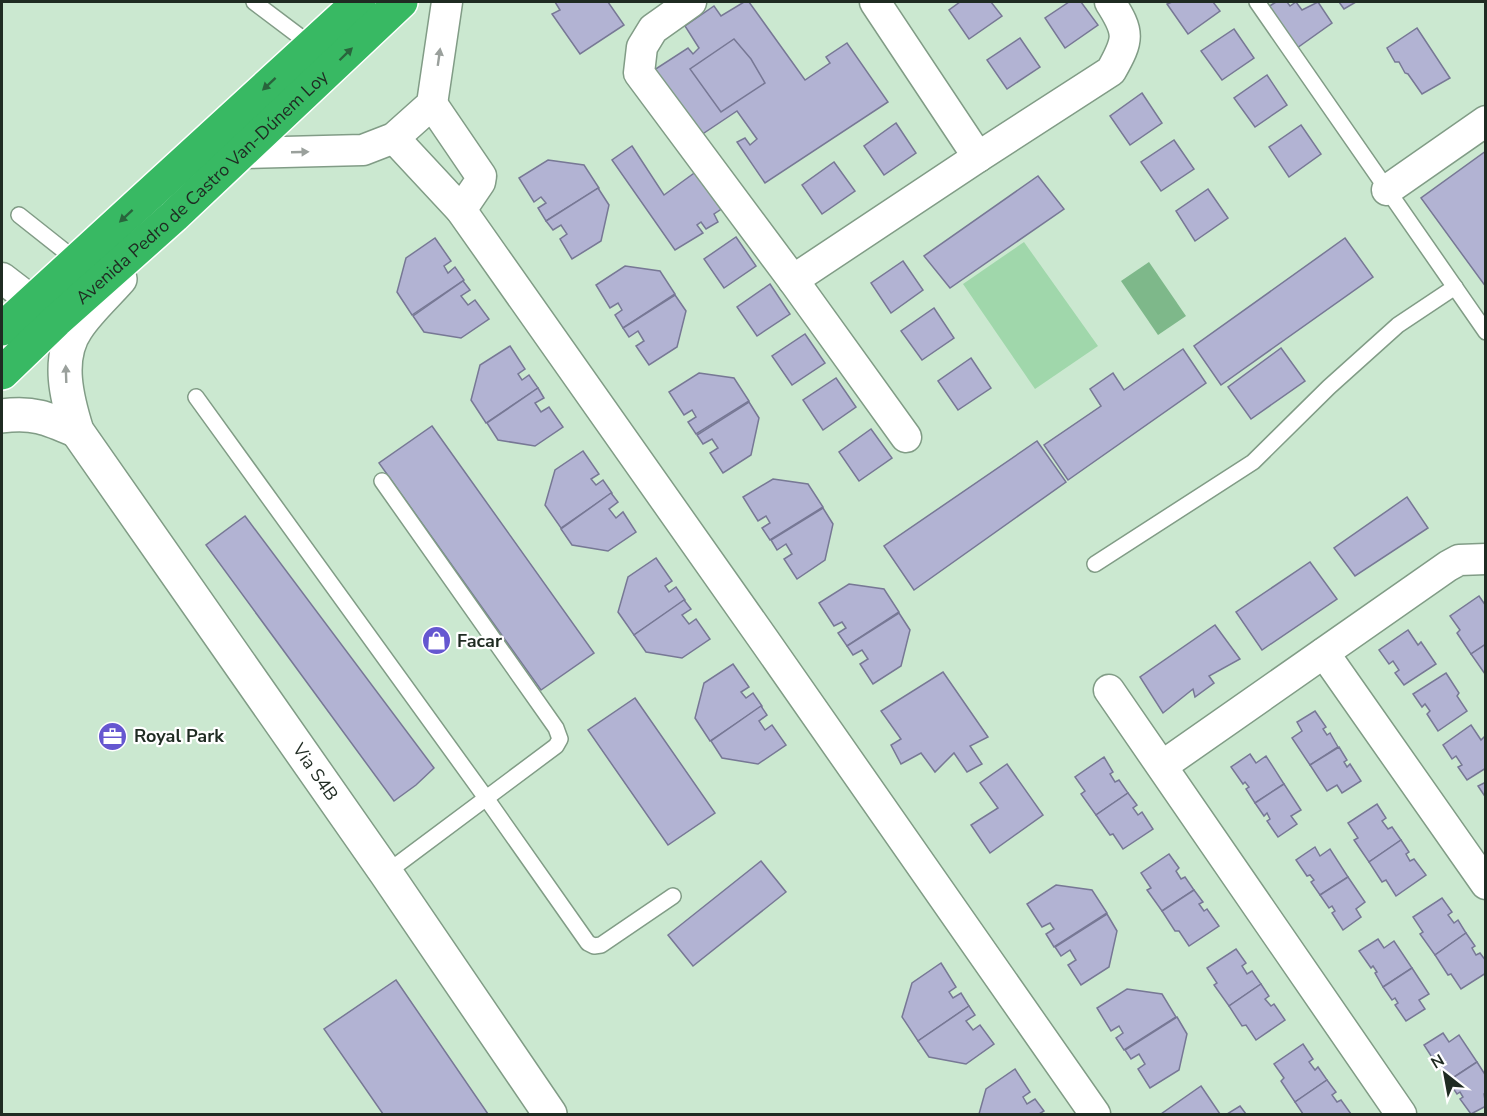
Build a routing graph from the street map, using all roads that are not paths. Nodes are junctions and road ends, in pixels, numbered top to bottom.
1 (254, 2) edge
2 (358, 2) edge
3 (401, 2) edge
4 (447, 2) edge
5 (691, 2) edge
6 (875, 2) edge
7 (1110, 2) edge
8 (1257, 2) edge
9 (311, 45) junction
10 (432, 104) junction
11 (1485, 121) edge
12 (394, 138) junction
13 (242, 153) junction
14 (978, 157) junction
15 (1387, 190) junction
16 (461, 210) junction
17 (19, 215) dead end
18 (174, 216) junction
19 (77, 261) junction
20 (2, 278) edge
21 (794, 280) junction
22 (1455, 287) junction
23 (32, 301) junction
24 (2, 329) edge
25 (1485, 332) edge
26 (2, 373) edge
27 (196, 397) dead end
28 (2, 416) edge
29 (77, 431) junction
30 (906, 437) dead end
31 (382, 481) dead end
32 (1485, 559) edge
33 (1095, 564) dead end
34 (1324, 653) junction
35 (1109, 690) dead end
36 (1162, 766) junction
37 (486, 798) junction
38 (386, 873) junction
39 (1485, 884) edge
40 (673, 896) dead end
41 (550, 1114) edge
42 (1095, 1114) edge
43 (1401, 1114) edge

1 - 9 lane
2 - 9 highway, Avenida Pedro de Castro Van-Dúnem Loy
13 -> 3 highway, Avenida Pedro de Castro Van-Dúnem Loy
10 -> 4 street
5 - 21 street
6 - 14 street
7 - 14 street
8 - 15 lane
9 -> 19 highway, Avenida Pedro de Castro Van-Dúnem Loy
10 - 12 street
10 - 16 street
11 - 15 street
13 -> 12 street
12 - 16 street
13 - 18 highway, Avenida Pedro de Castro Van-Dúnem Loy
14 - 21 street
15 - 22 lane
16 - 42 street
17 - 19 lane
18 - 26 highway, Avenida Pedro de Castro Van-Dúnem Loy
29 -> 18 street
19 - 23 highway, Avenida Pedro de Castro Van-Dúnem Loy
20 - 23 street
21 - 30 street
22 - 25 lane
22 - 33 lane
23 - 24 highway, Avenida Pedro de Castro Van-Dúnem Loy
27 - 37 lane
28 - 29 street
29 - 38 street, Via S4B
31 - 37 lane
32 - 34 street
34 - 36 street
34 - 39 street
35 - 36 street
36 - 43 street
37 - 38 lane
37 - 40 lane
38 - 41 street, Via S4B

